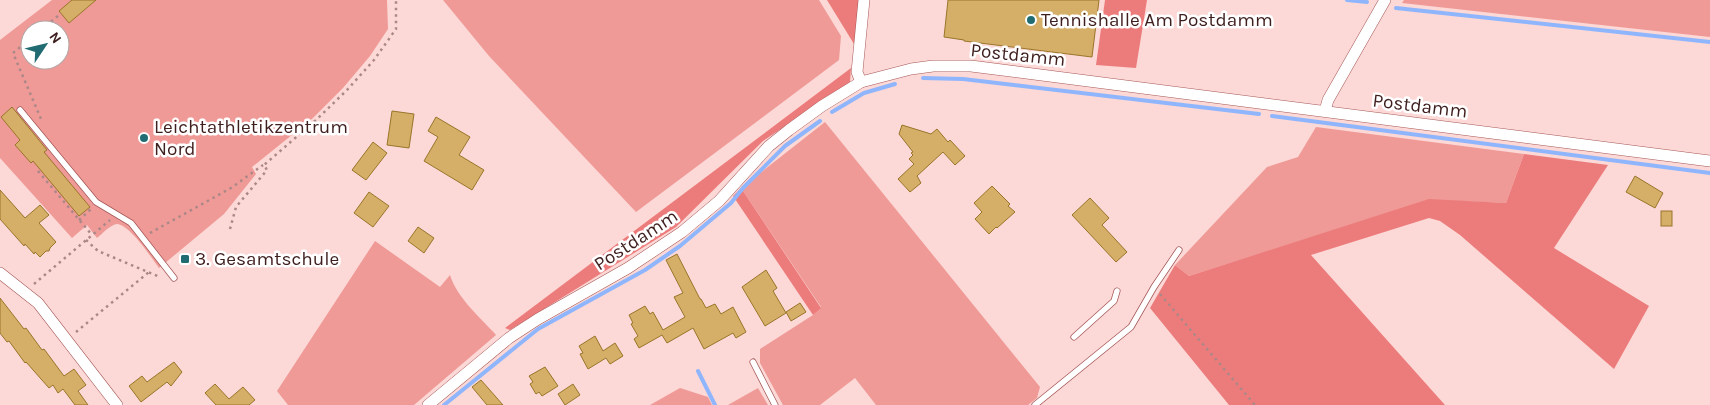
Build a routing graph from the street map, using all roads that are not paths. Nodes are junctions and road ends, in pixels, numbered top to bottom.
1 (864, 0) edge
2 (1385, 0) edge
3 (861, 82) junction
4 (20, 110) dead end
5 (1325, 111) junction
6 (1710, 161) edge
7 (1179, 250) dead end
8 (0, 272) edge
9 (174, 278) dead end
10 (1117, 291) dead end
11 (1074, 337) dead end
12 (753, 362) dead end
13 (117, 405) edge
14 (428, 405) edge
15 (775, 405) edge
16 (1036, 405) edge

1 - 3 street
2 - 5 street
3 - 5 street, Postdamm
3 - 14 street, Postdamm
4 - 9 lane
5 - 6 street, Postdamm
7 - 16 lane
8 - 13 street
10 - 11 lane
12 - 15 lane

